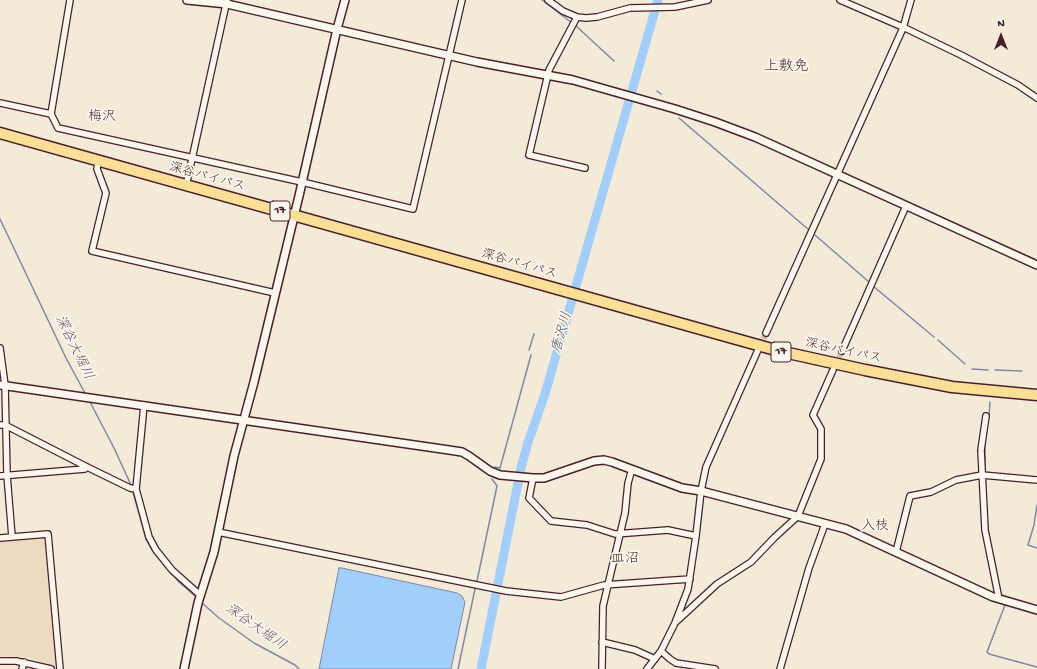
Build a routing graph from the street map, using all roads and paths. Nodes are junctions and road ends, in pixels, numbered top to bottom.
1 (70, 0) edge
2 (187, 0) edge
3 (345, 0) edge
4 (462, 0) edge
5 (548, 0) edge
6 (708, 0) edge
7 (840, 0) edge
8 (911, 0) edge
9 (227, 2) edge
10 (577, 17) junction
11 (904, 28) junction
12 (337, 29) junction
13 (449, 56) junction
14 (548, 75) junction
15 (1037, 98) edge
16 (0, 102) edge
17 (51, 114) junction
18 (0, 133) edge
19 (193, 158) junction
20 (98, 161) junction
21 (585, 168) dead end
22 (838, 174) junction
23 (302, 182) junction
24 (186, 186) junction
25 (906, 206) junction
26 (294, 215) junction
27 (1037, 264) edge
28 (275, 293) junction
29 (766, 333) tunnel mouth
30 (0, 348) edge
31 (758, 350) tunnel mouth
32 (842, 351) tunnel mouth
33 (833, 370) tunnel mouth
34 (3, 385) edge
35 (1037, 395) edge
36 (144, 405) junction
37 (986, 416) dead end
38 (242, 420) junction
39 (3, 425) edge
40 (87, 467) junction
41 (632, 469) junction
42 (7, 475) junction
43 (982, 475) junction
44 (0, 476) edge
45 (532, 478) junction
46 (1037, 480) edge
47 (136, 489) junction
48 (701, 491) junction
49 (798, 516) junction
50 (825, 524) junction
51 (218, 532) junction
52 (619, 535) junction
53 (696, 536) junction
54 (12, 537) junction
55 (0, 538) edge
56 (896, 552) junction
57 (690, 579) junction
58 (607, 585) junction
59 (200, 595) junction
60 (999, 599) junction
61 (1037, 610) edge
62 (675, 623) junction
63 (602, 642) junction
64 (661, 651) junction
65 (655, 659) junction
66 (0, 661) edge
67 (23, 666) edge
68 (51, 669) edge
69 (60, 669) edge
70 (184, 669) edge
71 (602, 669) edge
72 (647, 669) edge
73 (715, 669) edge
74 (780, 669) edge

1 - 17 street
2 - 9 street
3 - 12 street
4 - 13 street
5 - 10 street
6 - 10 street
7 - 11 street
8 - 11 street
9 - 12 street
9 - 19 street
10 - 14 street
11 - 15 street
11 - 22 street
12 - 13 street
12 - 23 street
13 - 14 street
13 - 23 street
14 - 21 street
14 - 22 street
16 - 17 street
17 - 19 street
18 - 20 highway, 深谷バイパス / 17
19 - 23 street
19 - 24 street
20 - 24 highway, 深谷バイパス / 17
20 - 28 street
22 - 25 street
22 - 29 street
23 - 26 street
24 - 26 highway, 深谷バイパス / 17
25 - 27 street
25 - 32 street
26 - 28 street
26 - 35 highway, 深谷バイパス / 17
28 - 38 street
30 - 34 street
31 - 48 street
33 - 49 street
34 - 36 street
34 - 39 street
36 - 38 street
36 - 47 street
37 - 43 street
38 - 45 street
38 - 51 street
39 - 40 street
39 - 42 street
40 - 42 street
40 - 47 street
41 - 45 street
41 - 48 street
41 - 52 street
42 - 44 street
42 - 54 street
43 - 46 street
43 - 56 street
43 - 60 street
45 - 52 street
47 - 59 street
48 - 49 street
48 - 53 street
49 - 50 street
49 - 62 street
50 - 56 street
50 - 74 street
51 - 58 street
51 - 59 street
52 - 53 street
52 - 58 street
53 - 57 street
54 - 55 street
54 - 69 street
56 - 60 street
57 - 58 street
57 - 62 street
58 - 63 street
59 - 70 street
60 - 61 street
62 - 64 street
63 - 65 street
63 - 71 street
64 - 65 street
64 - 73 street
65 - 72 street
66 - 67 street
67 - 68 street

